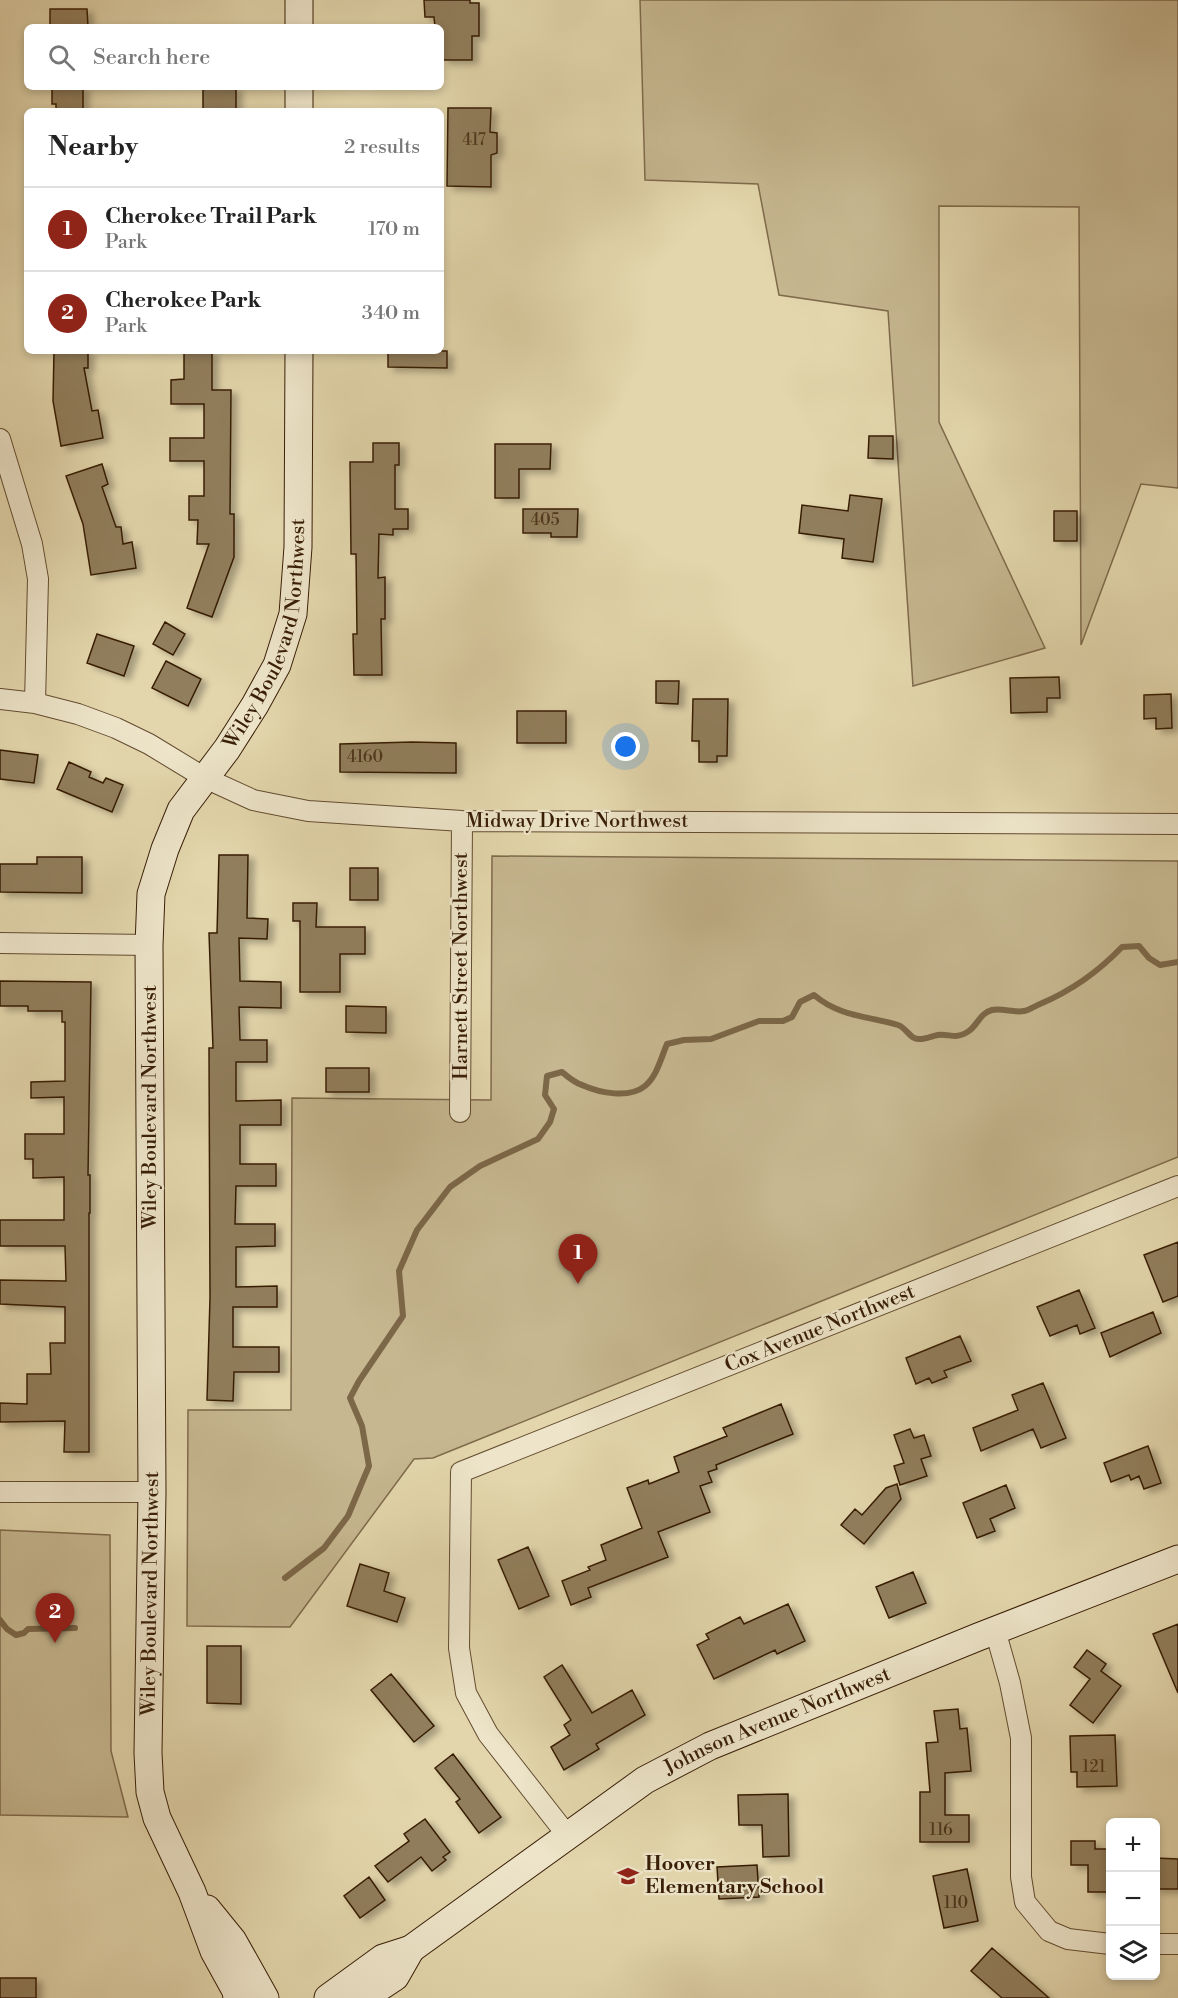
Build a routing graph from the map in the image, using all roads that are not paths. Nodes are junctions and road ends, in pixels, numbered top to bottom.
1 (299, 0) edge
2 (299, 24) edge
3 (299, 90) edge
4 (299, 108) edge
5 (299, 354) edge
6 (0, 439) edge
7 (0, 699) edge
8 (35, 703) junction
9 (205, 778) junction
10 (462, 821) junction
11 (1178, 824) edge
12 (0, 943) edge
13 (149, 945) junction
14 (460, 1112) dead end
15 (1178, 1186) edge
16 (0, 1492) edge
17 (152, 1492) junction
18 (1178, 1559) edge
19 (995, 1630) junction
20 (567, 1835) junction
21 (192, 1892) junction
22 (1106, 1944) edge
23 (1160, 1944) edge
24 (1178, 1944) edge
25 (411, 1949) junction
26 (237, 1998) edge
27 (265, 1998) edge
28 (328, 1998) edge
29 (363, 1998) edge

1 - 2 street
3 - 4 street
5 - 9 street, Wiley Boulevard Northwest
6 - 8 street
7 - 8 street, Midway Drive Northwest
8 - 9 street, Midway Drive Northwest
9 - 10 street, Midway Drive Northwest
9 - 13 street, Wiley Boulevard Northwest
10 - 11 street, Midway Drive Northwest
10 - 14 street, Harnett Street Northwest
12 - 13 street
13 - 17 street, Wiley Boulevard Northwest
15 - 20 street, Cox Avenue Northwest
16 - 17 street
17 - 21 street, Wiley Boulevard Northwest
18 - 19 street, Johnson Avenue Northwest
19 - 20 street, Johnson Avenue Northwest
19 - 22 street
20 - 25 street, Johnson Avenue Northwest
21 - 26 street, Wiley Boulevard Northwest
21 - 27 street, Wiley Boulevard Northwest
23 - 24 street
25 - 28 street, Johnson Avenue Northwest
25 - 29 street, Johnson Avenue Northwest

